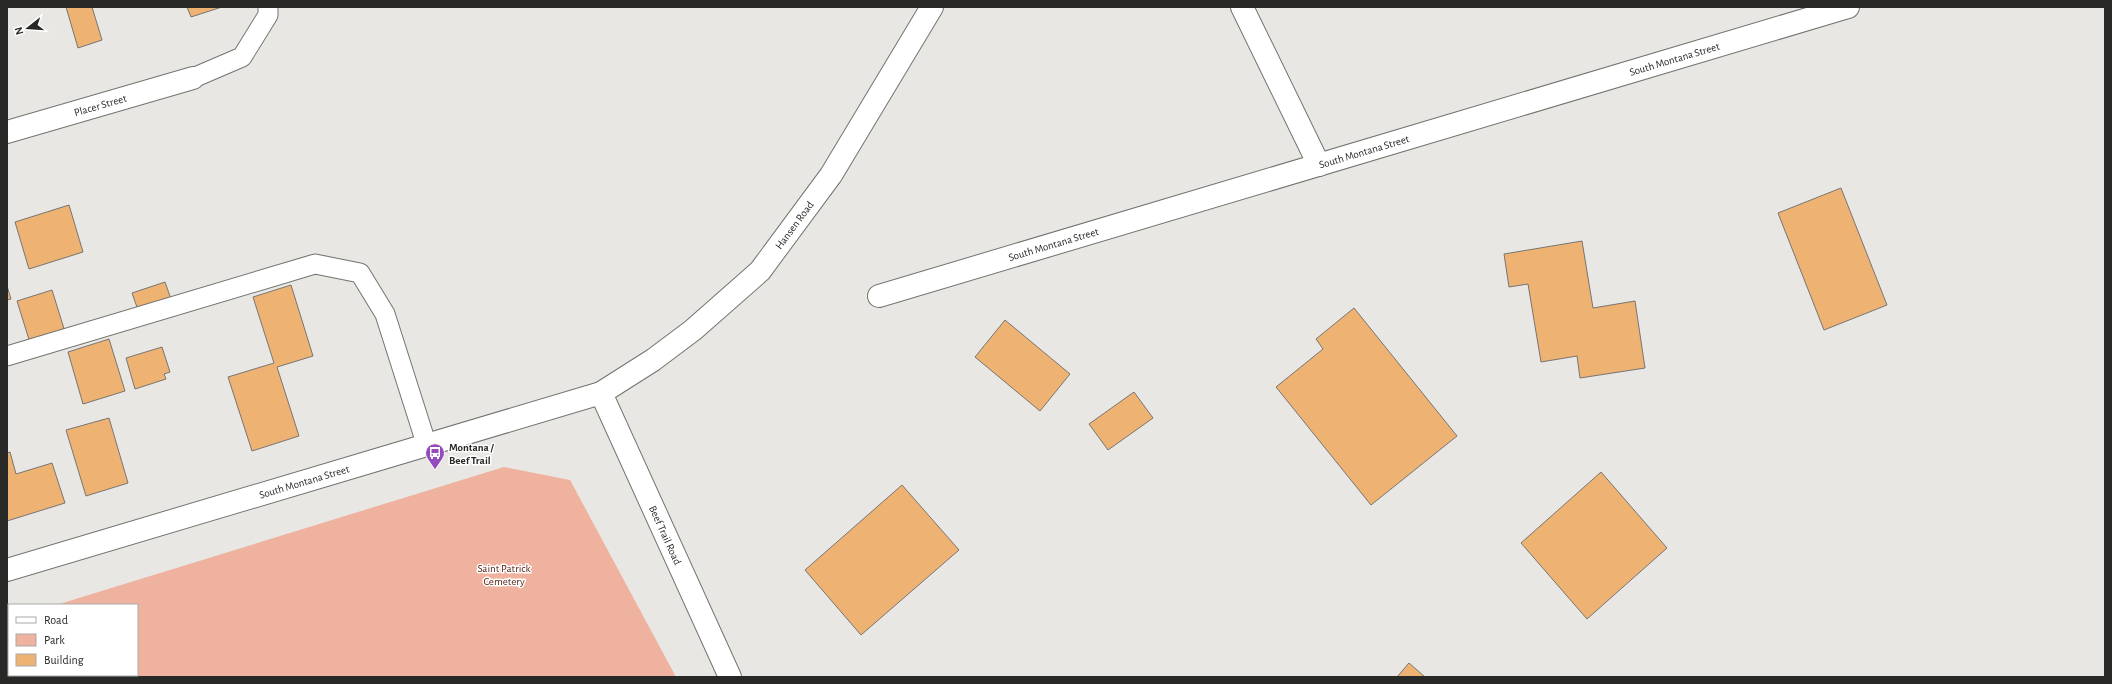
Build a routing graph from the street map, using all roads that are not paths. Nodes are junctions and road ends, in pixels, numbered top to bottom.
1 (268, 7) edge
2 (932, 7) edge
3 (1242, 7) edge
4 (1848, 7) edge
5 (193, 78) joint
6 (7, 132) edge
7 (1319, 165) junction
8 (879, 296) dead end
9 (7, 356) edge
10 (600, 393) junction
11 (427, 446) junction
12 (7, 570) edge
13 (730, 677) edge

1 - 5 lane
2 - 10 street, Hansen Road
3 - 7 street
4 - 7 street, South Montana Street
5 - 6 street, Placer Street
7 - 8 street, South Montana Street
9 - 11 lane
10 - 11 street, South Montana Street
10 - 13 street, Beef Trail Road
11 - 12 street, South Montana Street

